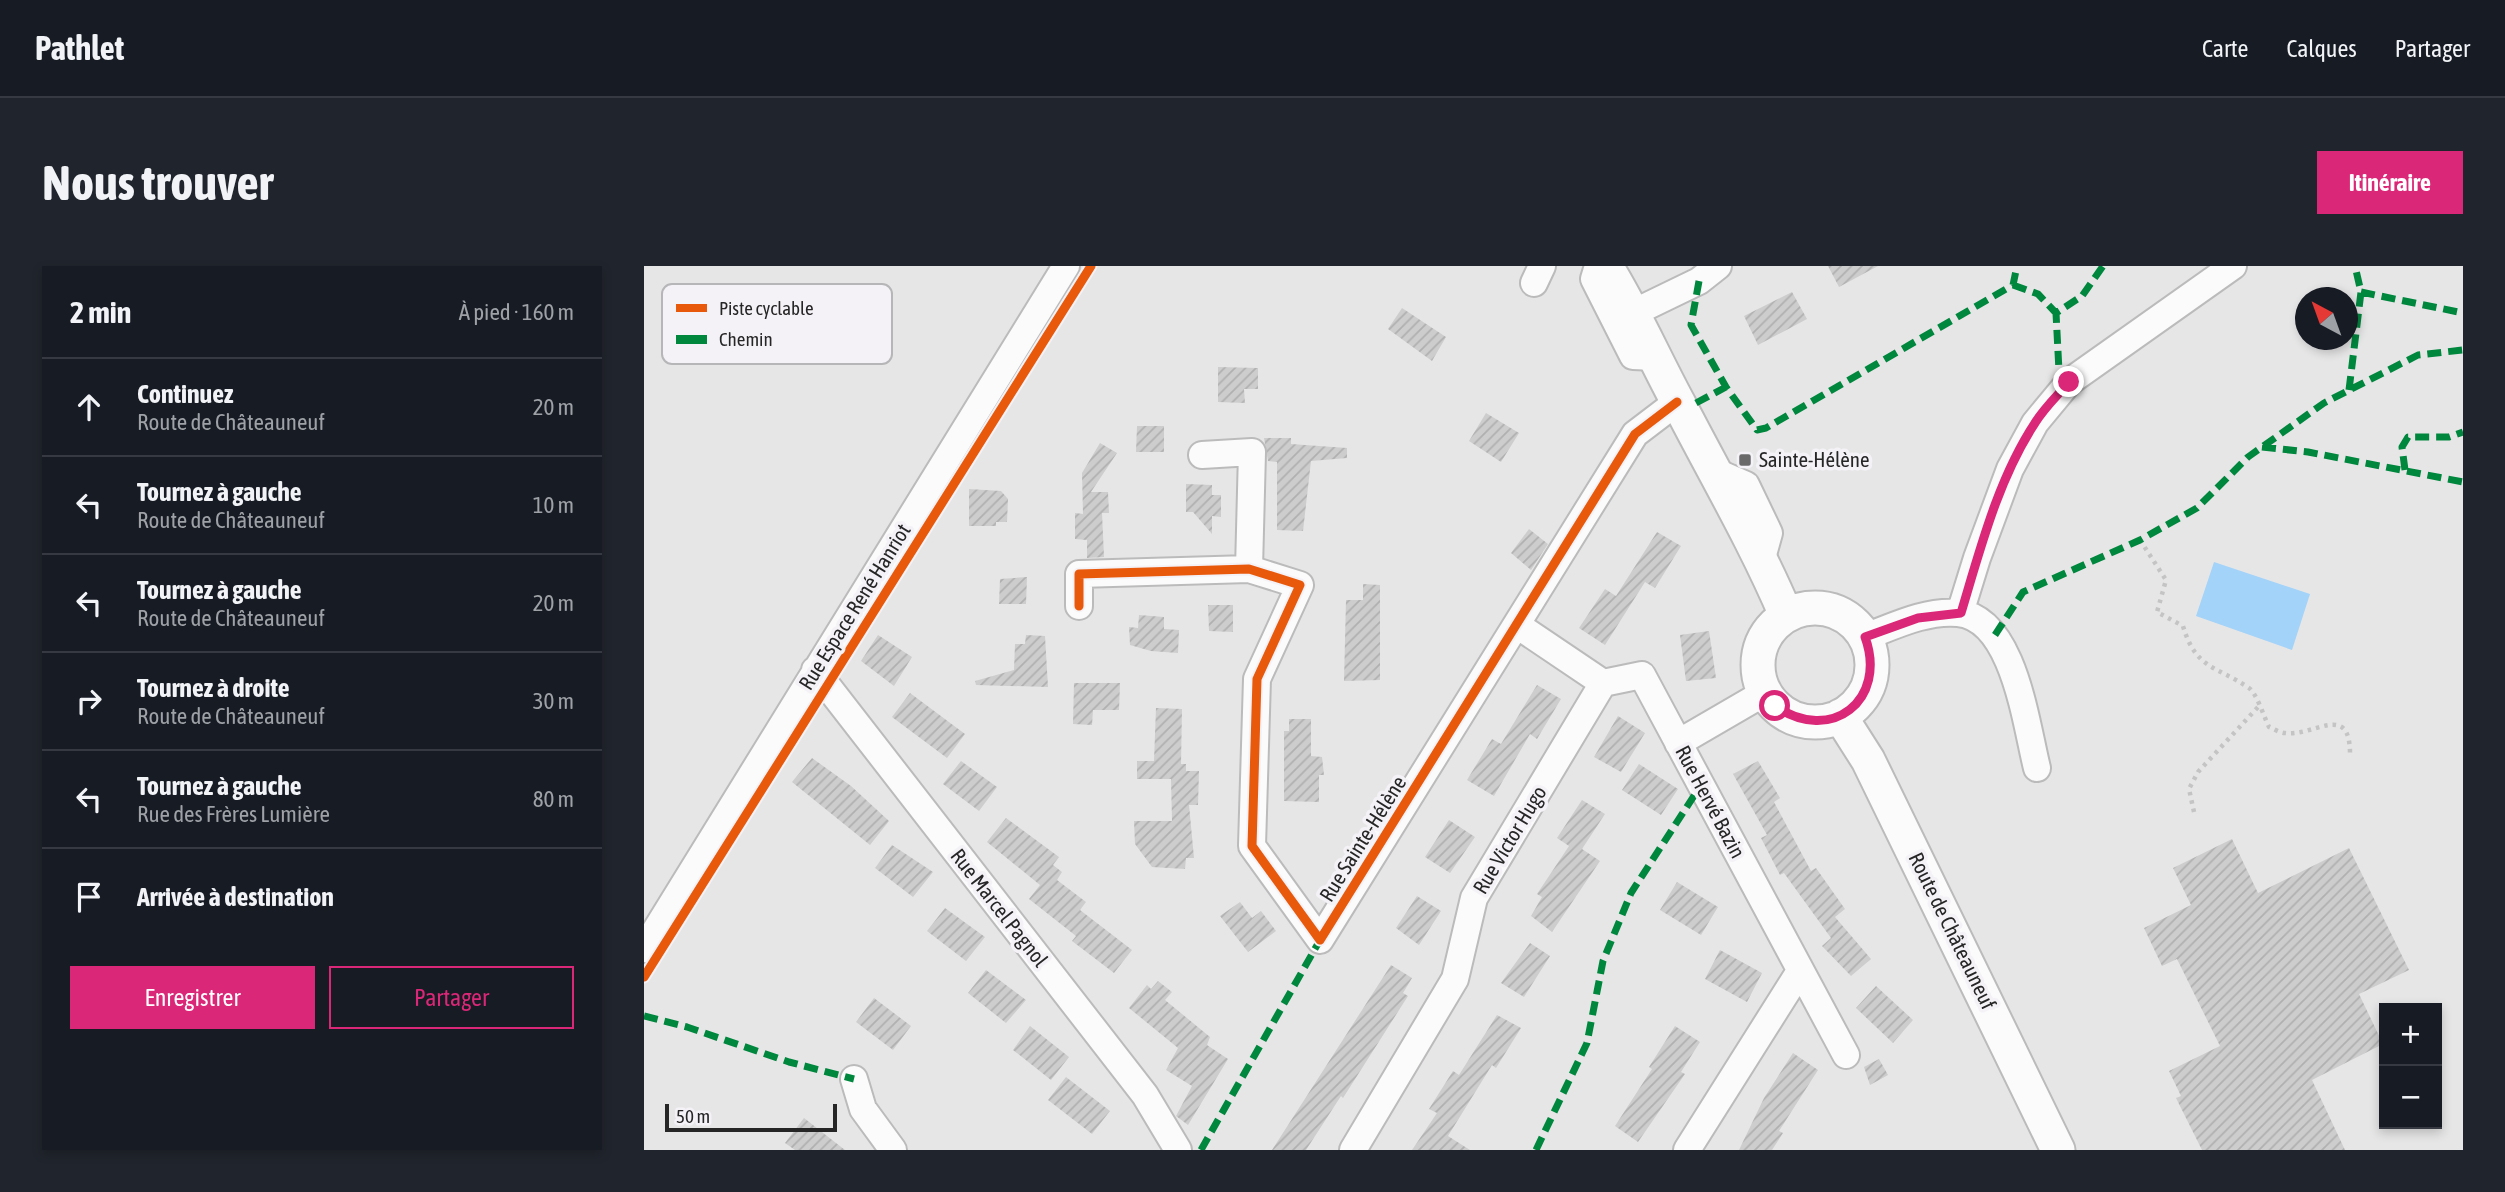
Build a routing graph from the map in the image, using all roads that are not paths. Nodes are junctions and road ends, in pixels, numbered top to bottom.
1 (1066, 266) edge
2 (1598, 266) edge
3 (1606, 266) edge
4 (1718, 266) edge
5 (2233, 266) edge
6 (1635, 312) junction
7 (1656, 357) junction
8 (1677, 402) junction
9 (1202, 455) dead end
10 (1249, 569) junction
11 (1079, 606) dead end
12 (1961, 613) junction
13 (1786, 615) junction
14 (1517, 625) junction
15 (1865, 637) junction
16 (815, 670) junction
17 (1603, 684) junction
18 (1764, 692) junction
19 (1840, 716) junction
20 (1678, 743) junction
21 (2036, 768) dead end
22 (644, 948) edge
23 (1800, 971) junction
24 (1846, 1055) dead end
25 (854, 1079) dead end
26 (893, 1150) edge
27 (1178, 1150) edge
28 (1353, 1150) edge
29 (1687, 1150) edge
30 (2058, 1150) edge

1 - 16 street, Rue Espace René Hanriot
2 - 7 street
3 - 6 main road
4 - 6 street
5 - 12 street
6 - 7 main road
7 - 8 main road
8 - 13 main road
8 - 14 street, Rue Sainte-Hélène
9 - 10 street
10 - 11 street, Rue Sainte-Hélène
10 - 14 street, Rue Sainte-Hélène
12 - 15 street
12 - 21 street
13 - 15 main road
13 - 18 main road
14 - 17 street
15 - 19 main road
16 - 22 street, Rue Espace René Hanriot
16 - 27 street, Rue Marcel Pagnol
17 - 20 street, Rue Hervé Bazin
17 - 28 street, Rue Victor Hugo
18 - 19 main road
18 - 20 street
19 - 30 main road, Route de Châteauneuf
20 - 23 street, Rue Hervé Bazin
23 - 24 street, Rue Hervé Bazin
23 - 29 street
25 - 26 street

